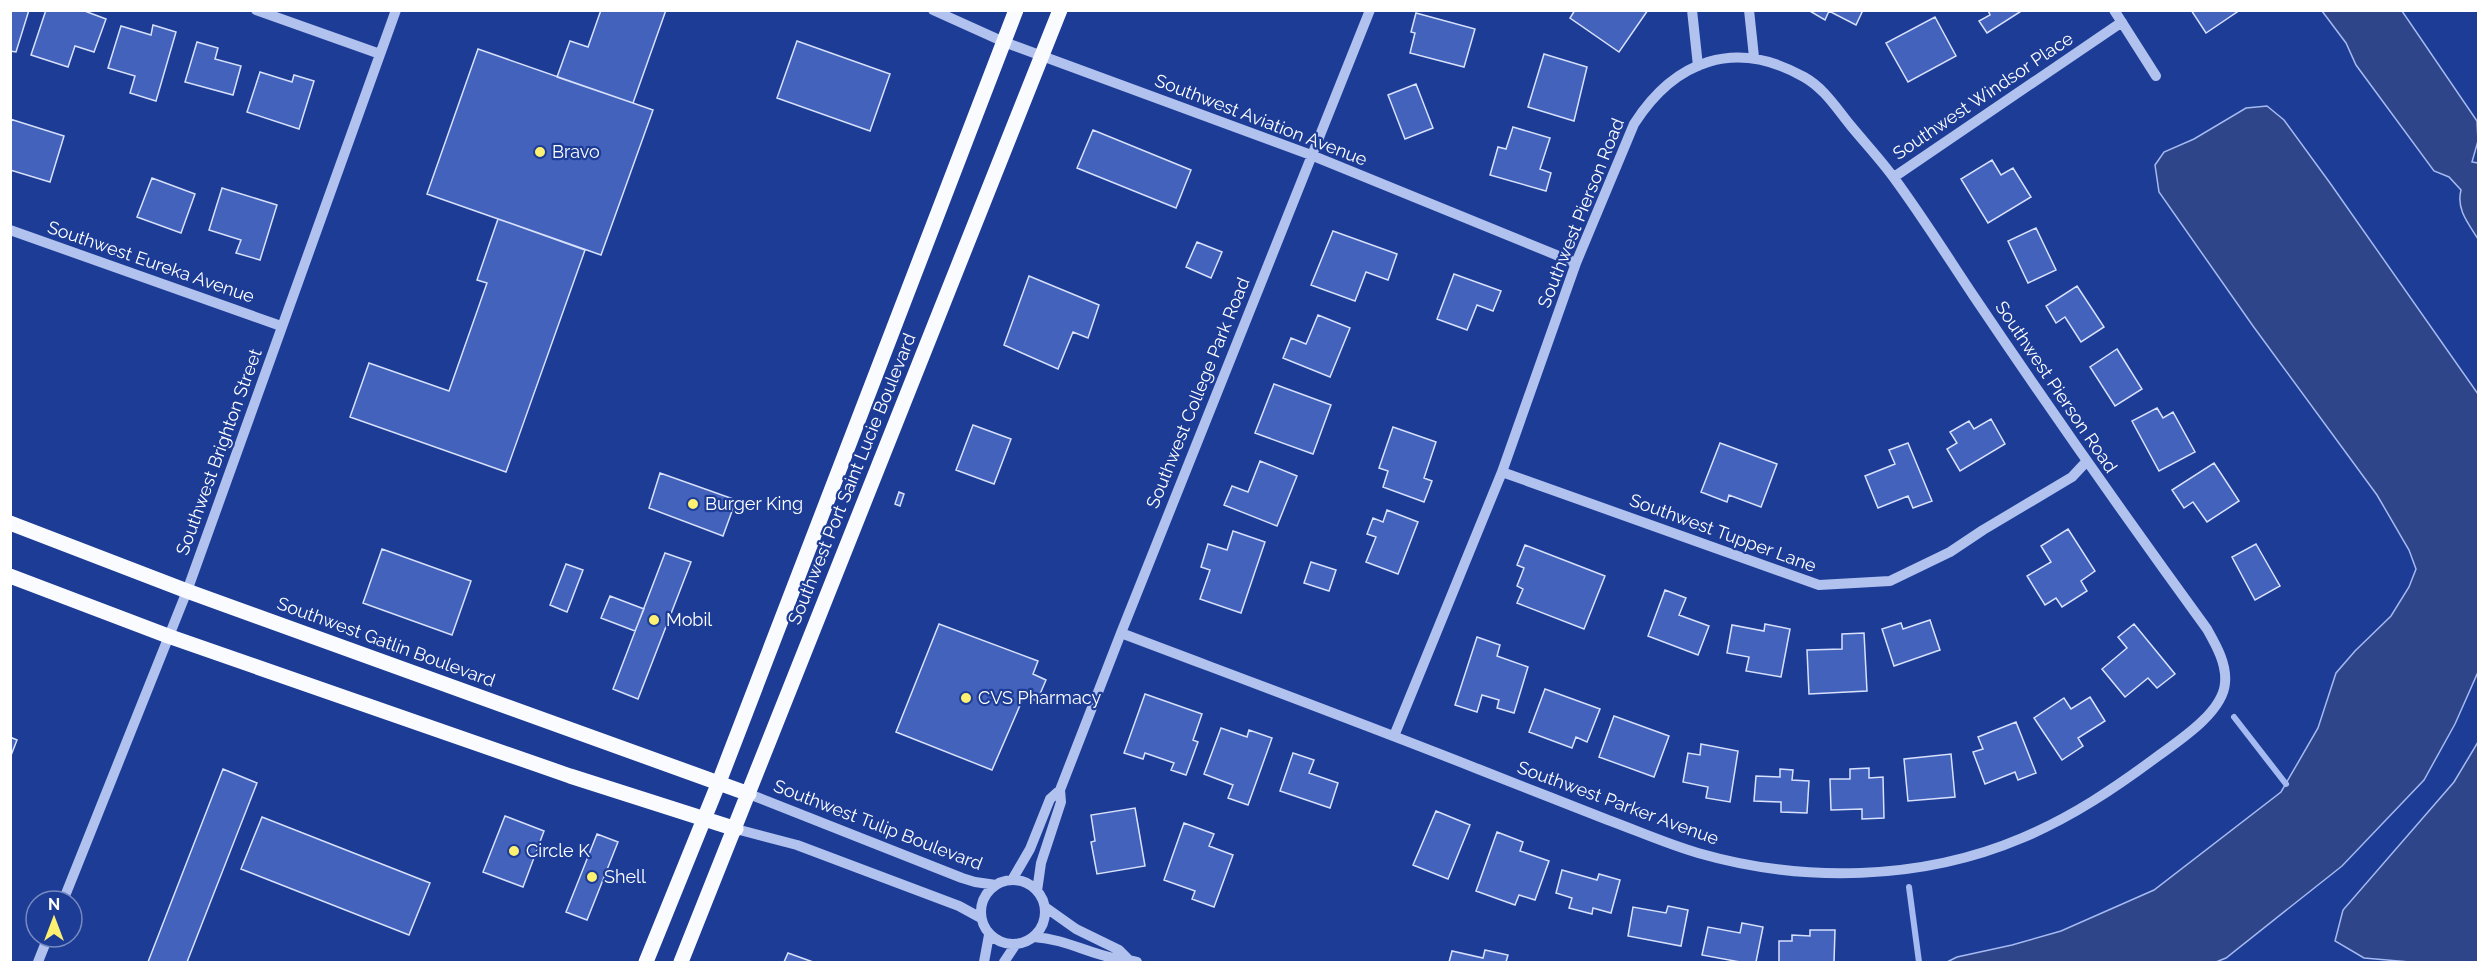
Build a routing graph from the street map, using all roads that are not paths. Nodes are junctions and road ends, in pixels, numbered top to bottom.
1 (256, 10) edge
2 (396, 10) edge
3 (933, 10) edge
4 (1016, 10) edge
5 (1060, 10) edge
6 (1370, 10) edge
7 (1692, 10) edge
8 (1749, 10) edge
9 (2114, 10) edge
10 (2122, 22) junction
11 (1004, 42) junction
12 (380, 54) junction
13 (1042, 56) junction
14 (1754, 57) junction
15 (1698, 66) junction
16 (2156, 76) dead end
17 (1311, 155) junction
18 (1894, 177) junction
19 (10, 230) edge
20 (1576, 263) junction
21 (281, 326) junction
22 (2086, 462) junction
23 (1502, 472) junction
24 (10, 523) edge
25 (10, 576) edge
26 (187, 591) junction
27 (2207, 629) joint
28 (1121, 633) junction
29 (168, 636) junction
30 (1394, 736) junction
31 (719, 782) junction
32 (1060, 790) junction
33 (749, 794) junction
34 (704, 820) junction
35 (736, 829) junction
36 (1012, 880) junction
37 (996, 885) junction
38 (68, 889) edge
39 (1037, 891) junction
40 (1045, 907) junction
41 (981, 918) junction
42 (989, 935) junction
43 (1034, 937) junction
44 (1016, 944) junction
45 (1133, 961) edge
46 (646, 963) edge
47 (681, 963) edge
48 (984, 963) edge
49 (1004, 963) edge

1 - 12 street
2 - 12 street, Southwest Brighton Street
3 - 11 street, Southwest Aviation Avenue
4 - 11 main road, Southwest Port Saint Lucie Boulevard
5 - 13 main road, Southwest Port Saint Lucie Boulevard
6 - 17 street, Southwest College Park Road
7 - 15 street
8 - 14 street
9 - 10 street
10 - 16 street
10 - 18 street, Southwest Windsor Place
11 - 13 street, Southwest Aviation Avenue
11 - 31 main road, Southwest Port Saint Lucie Boulevard
12 - 21 street, Southwest Brighton Street
13 - 17 street, Southwest Aviation Avenue
13 - 33 main road, Southwest Port Saint Lucie Boulevard
14 - 15 street, Southwest Pierson Road
14 - 18 street, Southwest Pierson Road
15 - 20 street, Southwest Pierson Road
17 - 20 street, Southwest Aviation Avenue
17 - 28 street, Southwest College Park Road
18 - 22 street, Southwest Pierson Road
19 - 21 street, Southwest Eureka Avenue
20 - 23 street, Southwest Pierson Road
21 - 26 street, Southwest Brighton Street
22 - 23 street, Southwest Tupper Lane
22 - 27 street, Southwest Pierson Road
23 - 30 street, Southwest Pierson Road
24 - 26 main road, Southwest Gatlin Boulevard
25 - 29 main road
26 - 29 street, Southwest Brighton Street
26 - 31 main road, Southwest Gatlin Boulevard
27 - 30 street, Southwest Parker Avenue
28 - 30 street, Southwest Parker Avenue
28 - 32 street, Southwest College Park Road
29 - 34 main road
29 - 38 street, Southwest Brighton Street
31 - 33 main road, Southwest Gatlin Boulevard
31 - 34 main road, Southwest Port Saint Lucie Boulevard
32 - 36 street, Southwest College Park Road
32 - 39 street, Southwest College Park Road
33 - 35 main road, Southwest Port Saint Lucie Boulevard
33 - 37 street, Southwest Tulip Boulevard
34 - 35 main road
34 - 46 main road, Southwest Port Saint Lucie Boulevard
35 - 41 street
35 - 47 main road, Southwest Port Saint Lucie Boulevard
36 - 37 street
36 - 39 street
37 - 41 street
39 - 40 street
40 - 43 street
40 - 45 street
41 - 42 street
42 - 44 street
42 - 48 street
43 - 44 street
43 - 45 street
44 - 49 street

